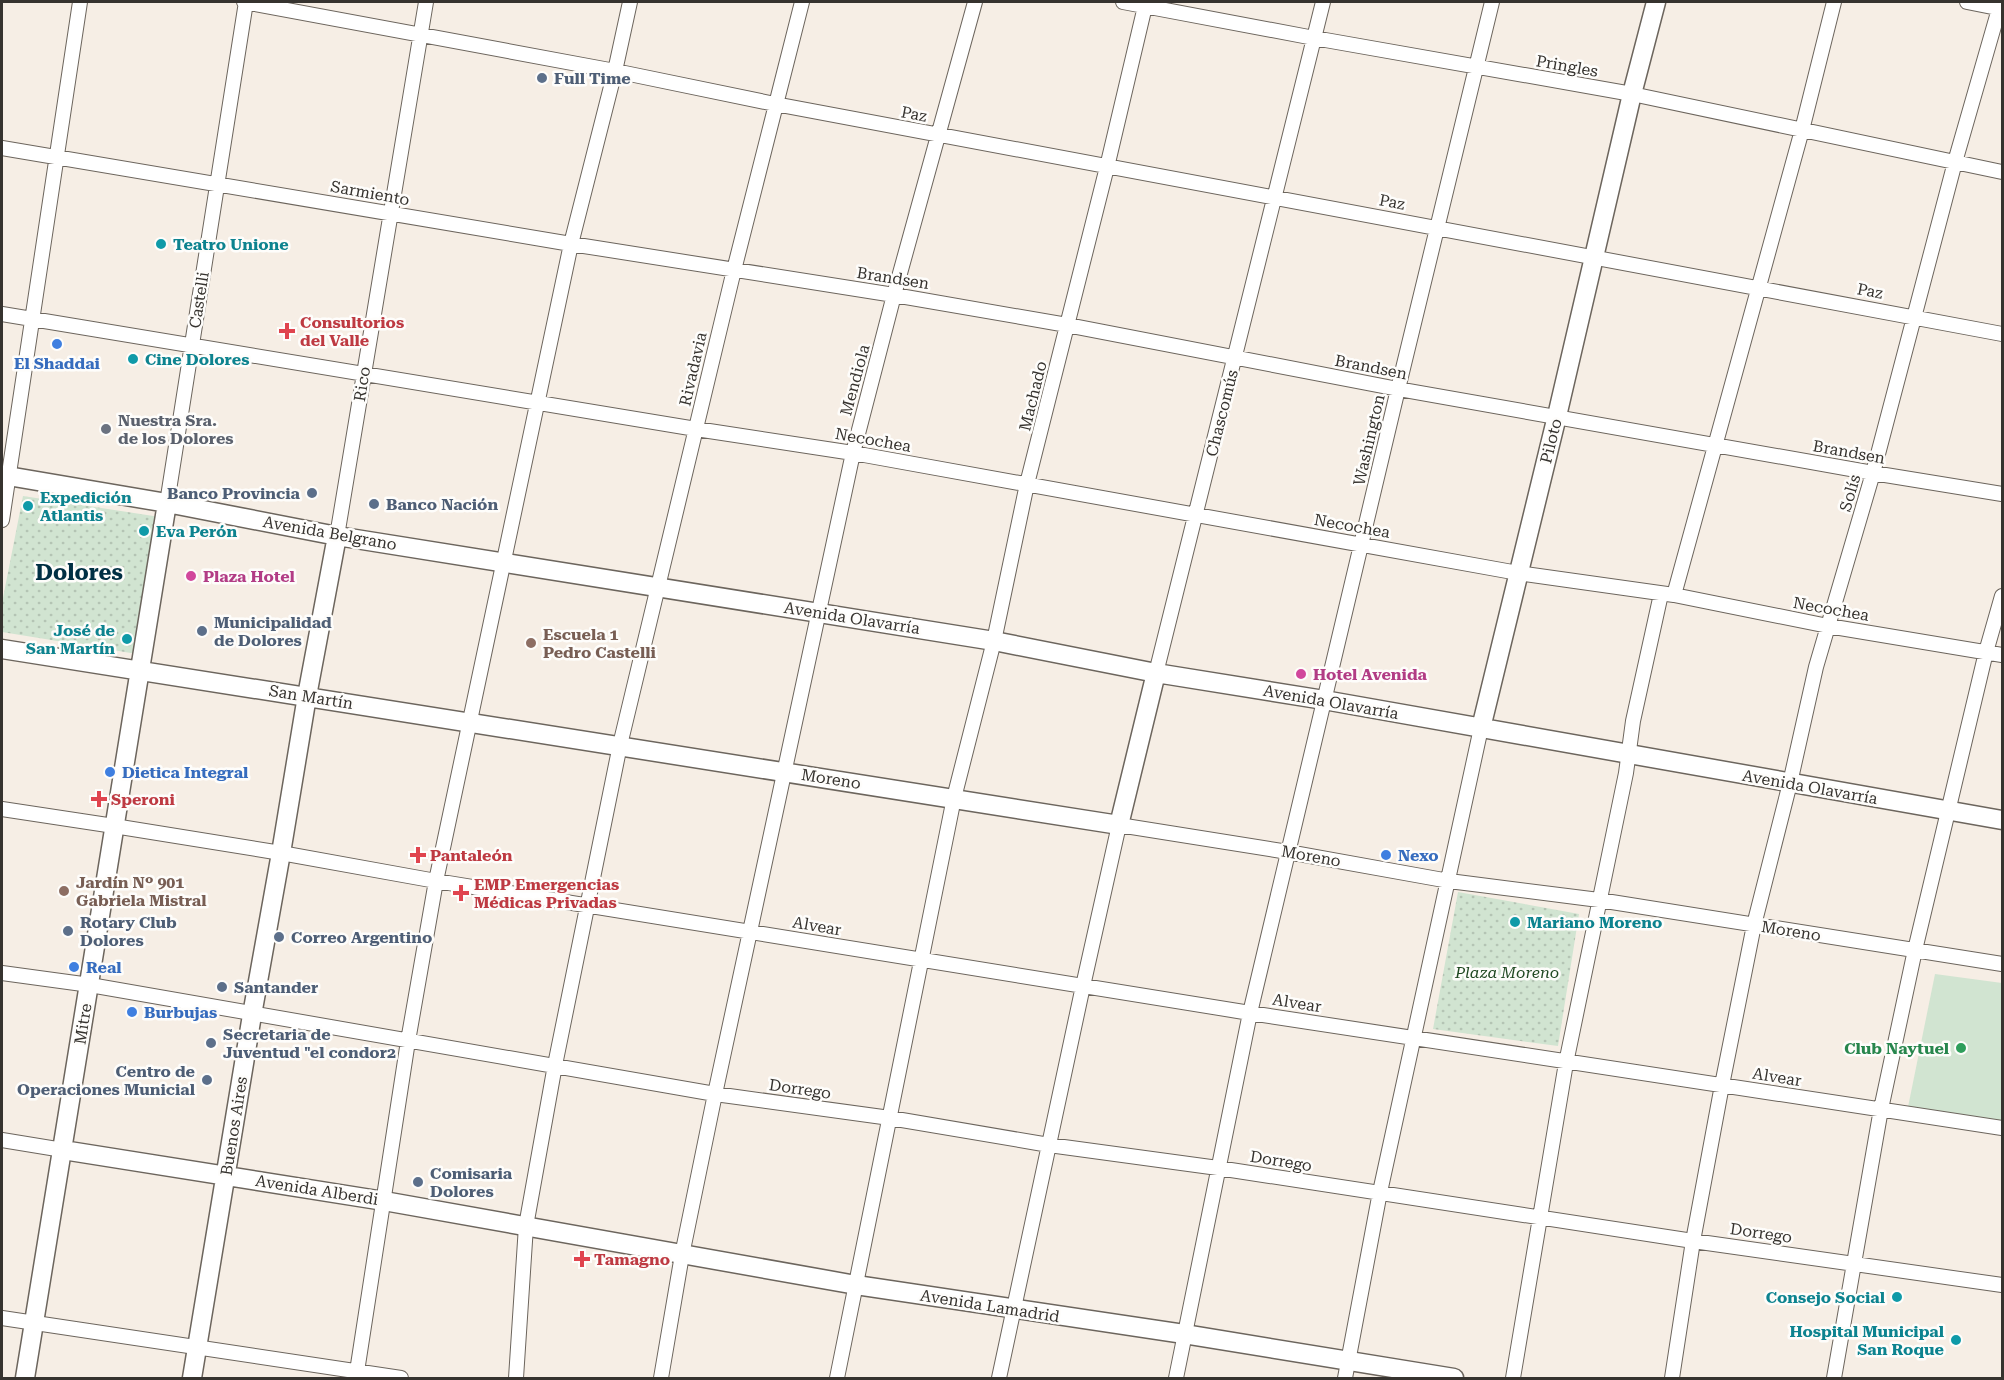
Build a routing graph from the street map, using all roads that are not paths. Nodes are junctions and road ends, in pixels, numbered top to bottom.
1 (80, 2) edge
2 (245, 2) edge
3 (426, 2) edge
4 (630, 2) edge
5 (802, 2) edge
6 (975, 2) edge
7 (1123, 2) edge
8 (1323, 2) edge
9 (1492, 2) edge
10 (1656, 2) edge
11 (1834, 2) edge
12 (1967, 2) edge
13 (1145, 3) edge
14 (2001, 6) edge
15 (421, 35) junction
16 (1314, 39) junction
17 (1476, 66) junction
18 (615, 71) junction
19 (1632, 94) junction
20 (775, 104) junction
21 (1802, 130) junction
22 (939, 135) junction
23 (2, 148) edge
24 (56, 157) junction
25 (1955, 162) junction
26 (1107, 167) junction
27 (2002, 172) edge
28 (217, 184) junction
29 (1274, 197) junction
30 (391, 213) junction
31 (1437, 227) junction
32 (571, 244) junction
33 (1593, 258) junction
34 (734, 270) junction
35 (1758, 287) junction
36 (894, 295) junction
37 (2, 314) edge
38 (1916, 316) junction
39 (32, 318) junction
40 (1067, 325) junction
41 (2002, 334) edge
42 (192, 345) junction
43 (1236, 357) junction
44 (364, 374) junction
45 (1398, 389) junction
46 (537, 402) junction
47 (1557, 416) junction
48 (696, 429) junction
49 (1716, 446) junction
50 (853, 453) junction
51 (1873, 473) junction
52 (5, 475) edge
53 (1028, 484) junction
54 (2002, 494) edge
55 (167, 503) junction
56 (1197, 514) junction
57 (2, 520) edge
58 (337, 536) junction
59 (1361, 544) junction
60 (504, 562) junction
61 (1518, 573) junction
62 (659, 587) junction
63 (1668, 595) junction
64 (2002, 596) edge
65 (818, 613) junction
66 (1828, 626) junction
67 (994, 640) junction
68 (2, 649) edge
69 (1986, 652) junction
70 (2002, 655) edge
71 (141, 670) junction
72 (1156, 673) junction
73 (307, 696) junction
74 (1324, 700) junction
75 (470, 723) junction
76 (1481, 728) junction
77 (620, 745) junction
78 (1627, 755) junction
79 (784, 772) junction
80 (1790, 783) junction
81 (954, 798) junction
82 (2, 809) edge
83 (1949, 812) junction
84 (2002, 820) edge
85 (1119, 825) junction
86 (114, 826) junction
87 (1288, 852) junction
88 (281, 853) junction
89 (436, 881) junction
90 (1449, 881) junction
91 (1599, 900) junction
92 (587, 906) junction
93 (1754, 925) junction
94 (750, 931) junction
95 (1915, 950) junction
96 (921, 960) junction
97 (2002, 964) edge
98 (2, 973) edge
99 (90, 985) junction
100 (1083, 986) junction
101 (1250, 1013) junction
102 (252, 1015) junction
103 (1414, 1038) junction
104 (408, 1041) junction
105 (1566, 1063) junction
106 (555, 1065) junction
107 (1722, 1085) junction
108 (715, 1094) junction
109 (1881, 1109) junction
110 (890, 1118) junction
111 (2002, 1128) edge
112 (2, 1140) edge
113 (1049, 1145) junction
114 (63, 1150) junction
115 (1218, 1168) junction
116 (225, 1176) junction
117 (1380, 1192) junction
118 (384, 1201) junction
119 (1541, 1217) junction
120 (526, 1226) junction
121 (1693, 1240) junction
122 (682, 1254) junction
123 (1854, 1263) junction
124 (856, 1285) junction
125 (2002, 1285) edge
126 (1015, 1310) junction
127 (2, 1318) edge
128 (34, 1323) junction
129 (1184, 1334) junction
130 (197, 1348) junction
131 (1347, 1370) edge
132 (356, 1375) edge
133 (26, 1378) edge
134 (192, 1378) edge
135 (401, 1378) edge
136 (516, 1378) edge
137 (661, 1378) edge
138 (837, 1378) edge
139 (999, 1378) edge
140 (1176, 1378) edge
141 (1454, 1378) edge
142 (1513, 1378) edge
143 (1672, 1378) edge
144 (1834, 1378) edge

1 - 24 street
2 - 15 street, Paz
2 - 28 street, Castelli
3 - 15 street, Rico
4 - 18 street
5 - 20 street, Rivadavia
6 - 22 street, Mendiola
7 - 13 street, Pringles
8 - 16 street, Chascomús
9 - 17 street, Washington
10 - 19 main road, Piloto
11 - 21 street
12 - 14 street
13 - 16 street, Pringles
13 - 26 street, Machado
14 - 25 street, Solís
15 - 18 street, Paz
15 - 30 street, Rico
16 - 17 street, Pringles
16 - 29 street, Chascomús
17 - 19 street, Pringles
17 - 31 street, Washington
18 - 20 street, Paz
18 - 32 street
19 - 21 street, Pringles
19 - 33 main road, Piloto
20 - 22 street, Paz
20 - 34 street, Rivadavia
21 - 25 street, Pringles
21 - 35 street
22 - 26 street, Paz
22 - 36 street, Mendiola
23 - 24 street, Sarmiento
24 - 28 street, Sarmiento
24 - 39 street
25 - 27 street, Pringles
25 - 38 street, Solís
26 - 29 street, Paz
26 - 40 street, Machado
28 - 30 street, Sarmiento
28 - 42 street, Castelli
29 - 31 street, Paz
29 - 43 street, Chascomús
30 - 32 street, Sarmiento
30 - 44 street, Rico
31 - 33 street, Paz
31 - 45 street, Washington
32 - 34 street, Sarmiento
32 - 46 street
33 - 35 street, Paz
33 - 47 main road, Piloto
34 - 36 street, Brandsen
34 - 48 street, Rivadavia
35 - 38 street, Paz
35 - 49 street
36 - 40 street, Brandsen
36 - 50 street, Mendiola
37 - 39 street, Necochea
38 - 41 street, Paz
38 - 51 street, Solís
39 - 42 street, Necochea
39 - 52 street
40 - 43 street, Brandsen
40 - 53 street, Machado
42 - 44 street, Necochea
42 - 55 street, Castelli
43 - 45 street, Brandsen
43 - 56 street, Chascomús
44 - 46 street, Necochea
44 - 58 street, Rico
45 - 47 street, Brandsen
45 - 59 street, Washington
46 - 48 street, Necochea
46 - 60 street
47 - 49 street, Brandsen
47 - 61 main road, Piloto
48 - 50 street, Necochea
48 - 62 street, Rivadavia
49 - 51 street, Brandsen
49 - 63 street
50 - 53 street, Necochea
50 - 65 street, Mendiola
51 - 54 street, Brandsen
51 - 66 street, Solís
52 - 55 main road, Avenida Belgrano
52 - 57 street
53 - 56 street, Necochea
53 - 67 street, Machado
55 - 58 main road, Avenida Belgrano
55 - 71 main road, Castelli
56 - 59 street, Necochea
56 - 72 street, Chascomús
58 - 60 main road, Avenida Belgrano
58 - 73 main road, Rico
59 - 61 street, Necochea
59 - 74 street, Washington
60 - 62 main road, Avenida Belgrano
60 - 75 street
61 - 63 street, Necochea
61 - 76 main road, Piloto
62 - 65 main road, Avenida Olavarría
62 - 77 street, Rivadavia
63 - 66 street, Necochea
63 - 78 street
64 - 69 street
65 - 67 main road, Avenida Olavarría
65 - 79 street, Mendiola
66 - 69 street, Necochea
66 - 80 street, Solís
67 - 72 main road, Avenida Olavarría
67 - 81 street, Machado
68 - 71 main road, San Martín
69 - 70 street, Necochea
69 - 83 street
71 - 73 main road, San Martín
71 - 86 main road, Mitre
72 - 74 main road, Avenida Olavarría
72 - 85 main road, Chascomús
73 - 75 main road, San Martín
73 - 88 main road, Buenos Aires
74 - 76 main road, Avenida Olavarría
74 - 87 street, Washington
75 - 77 main road, San Martín
75 - 89 street
76 - 78 main road, Avenida Olavarría
76 - 90 street, Piloto
77 - 79 main road, Moreno
77 - 92 street, Rivadavia
78 - 80 main road, Avenida Olavarría
78 - 91 street
79 - 81 main road, Moreno
79 - 94 street, Mendiola
80 - 83 main road, Avenida Olavarría
80 - 93 street, Solís
81 - 85 main road, Moreno
81 - 96 street, Machado
82 - 86 street, Alvear
83 - 84 main road, Avenida Olavarría
83 - 95 street
85 - 87 street, Moreno
85 - 100 street
86 - 88 street, Alvear
86 - 99 main road, Mitre
87 - 90 street, Moreno
87 - 101 street, Washington
88 - 89 street, Alvear
88 - 102 main road, Buenos Aires
89 - 92 street, Alvear
89 - 104 street
90 - 91 street, Moreno
90 - 103 street, Piloto
91 - 93 street, Moreno
91 - 105 street
92 - 94 street, Alvear
92 - 106 street, Rivadavia
93 - 95 street, Moreno
93 - 107 street, Solís
94 - 96 street, Alvear
94 - 108 street, Mendiola
95 - 97 street, Moreno
95 - 109 street
96 - 100 street, Alvear
96 - 110 street, Machado
98 - 99 street, Dorrego
99 - 102 street, Dorrego
99 - 114 main road, Mitre
100 - 101 street, Alvear
100 - 113 street
101 - 103 street, Alvear
101 - 115 street, Washington
102 - 104 street, Dorrego
102 - 116 main road, Buenos Aires
103 - 105 street, Alvear
103 - 117 street, Piloto
104 - 106 street, Dorrego
104 - 118 street
105 - 107 street, Alvear
105 - 119 street
106 - 108 street, Dorrego
106 - 120 street, Rivadavia
107 - 109 street, Alvear
107 - 121 street, Solís
108 - 110 street, Dorrego
108 - 122 street, Mendiola
109 - 111 street, Alvear
109 - 123 street
110 - 113 street, Dorrego
110 - 124 street, Machado
112 - 114 street, Avenida Alberdi
113 - 115 street, Dorrego
113 - 126 street
114 - 116 main road, Avenida Alberdi
114 - 128 main road, Mitre
115 - 117 street, Dorrego
115 - 129 street, Washington
116 - 118 main road, Avenida Alberdi
116 - 130 main road, Buenos Aires
117 - 119 street, Dorrego
117 - 131 street, Piloto
118 - 120 main road, Avenida Alberdi
118 - 132 street
119 - 121 street, Dorrego
119 - 142 street
120 - 122 main road, Avenida Lamadrid
120 - 136 street, Rivadavia
121 - 123 street, Dorrego
121 - 143 street, Solís
122 - 124 main road, Avenida Lamadrid
122 - 137 street, Mendiola
123 - 125 street, Dorrego
123 - 144 street
124 - 126 main road, Avenida Lamadrid
124 - 138 street, Machado
126 - 129 main road, Avenida Lamadrid
126 - 139 street
127 - 128 street
128 - 130 street
128 - 133 main road, Mitre
129 - 131 main road, Avenida Lamadrid
129 - 140 street, Washington
130 - 132 street
130 - 134 main road, Buenos Aires
131 - 141 main road, Avenida Lamadrid
132 - 135 street

